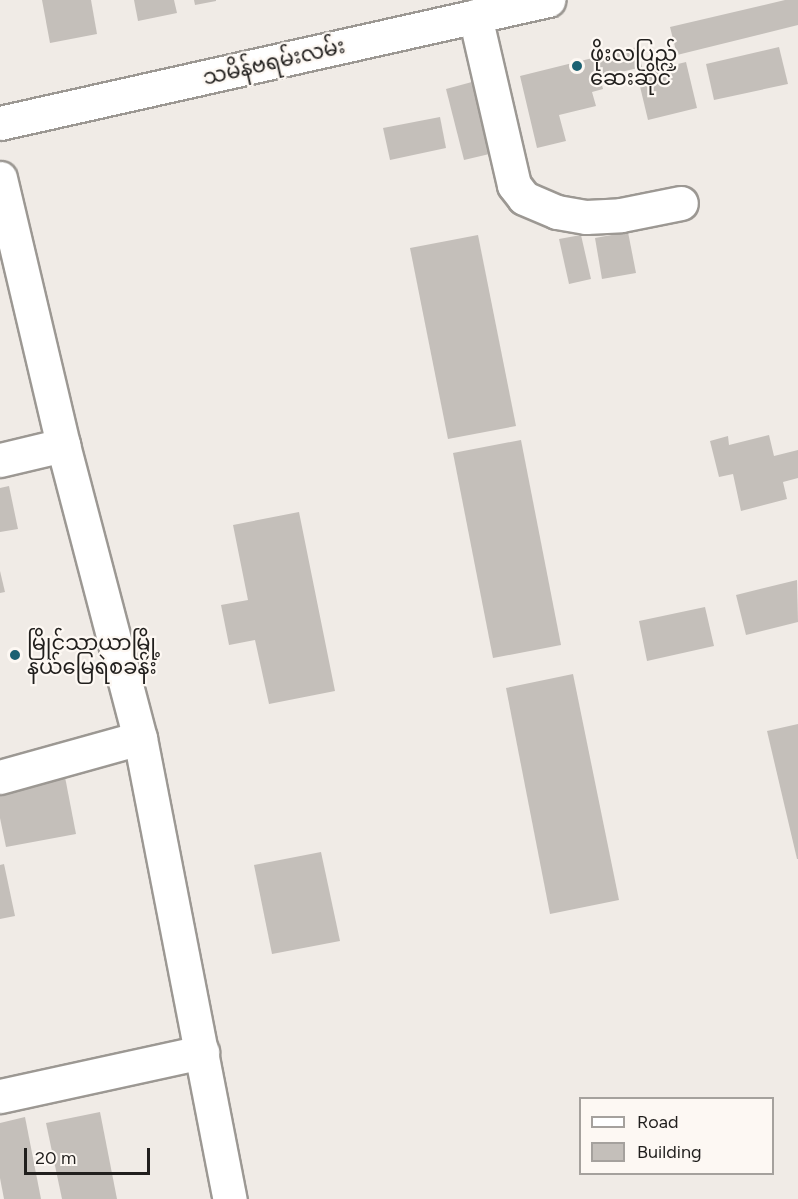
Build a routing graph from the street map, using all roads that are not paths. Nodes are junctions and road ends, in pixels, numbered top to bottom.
1 (548, 0) edge
2 (476, 16) junction
3 (0, 123) edge
4 (0, 178) edge
5 (681, 203) dead end
6 (63, 445) junction
7 (0, 460) edge
8 (140, 738) junction
9 (0, 777) edge
10 (202, 1052) junction
11 (0, 1096) edge
12 (230, 1199) edge

1 - 2 street, သမိန်ဗရမ်းလမ်း
2 - 3 street, သမိန်ဗရမ်းလမ်း
2 - 5 street
4 - 6 street
6 - 7 street
6 - 8 street
8 - 9 street
8 - 10 street
10 - 11 street
10 - 12 street

